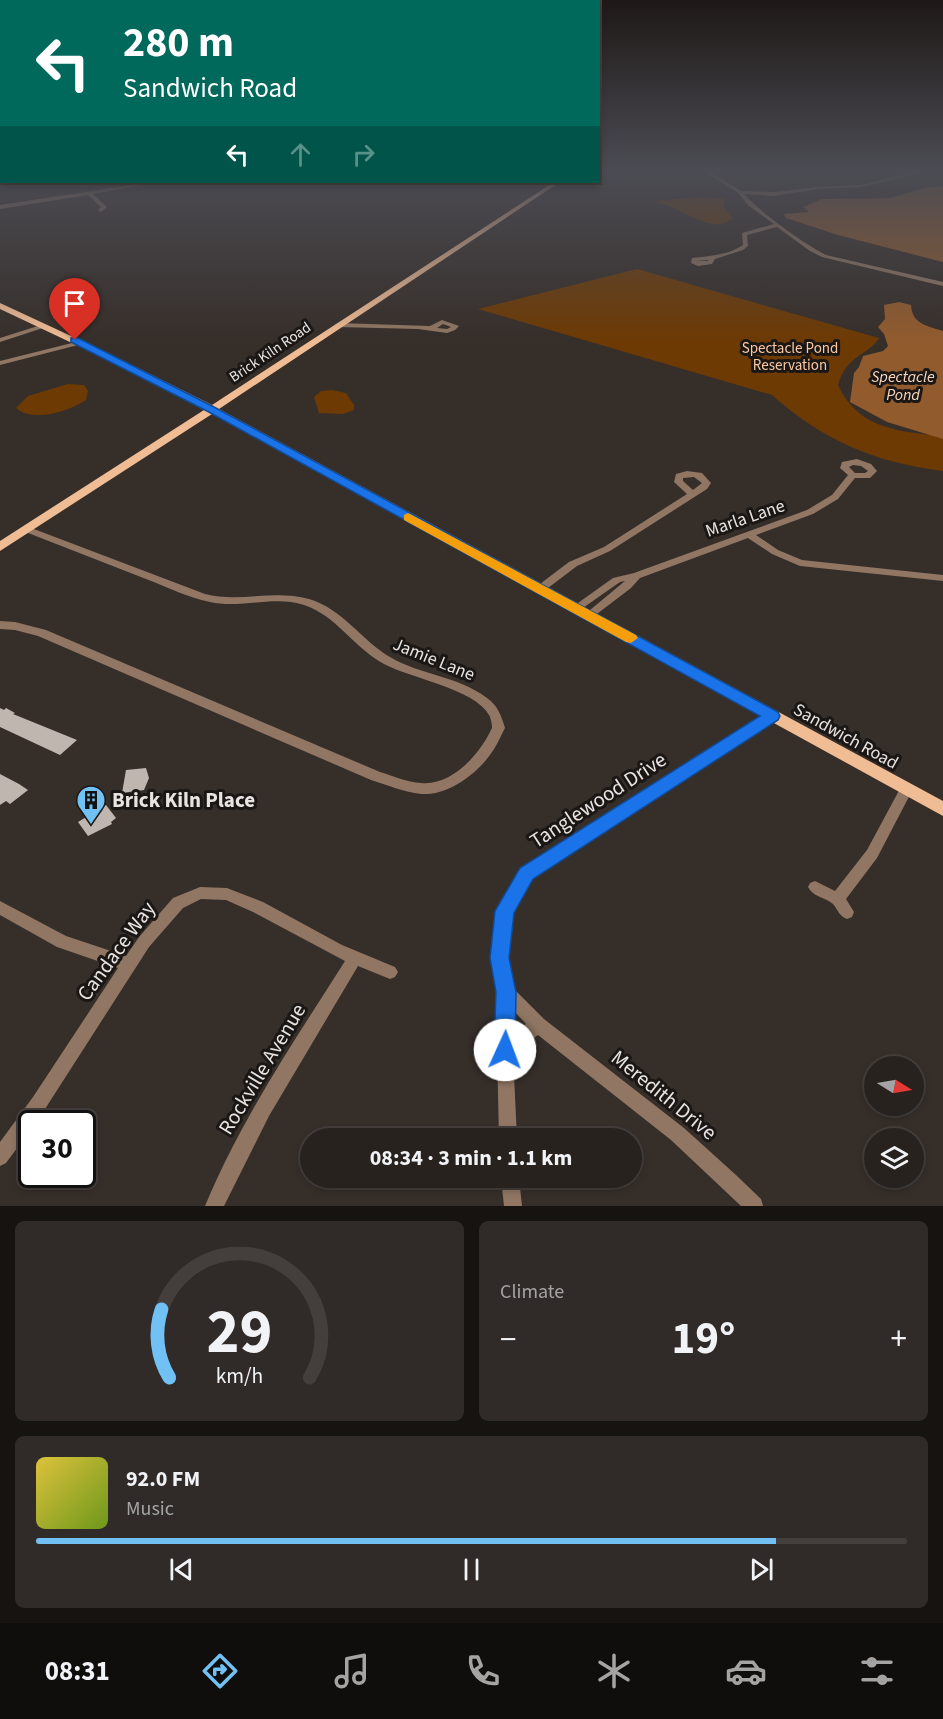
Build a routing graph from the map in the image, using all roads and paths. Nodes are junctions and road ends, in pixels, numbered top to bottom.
1 (486, 228) edge
2 (765, 228) edge
3 (782, 228) edge
4 (712, 258) dead end
5 (943, 284) edge
6 (0, 306) edge
7 (338, 325) junction
8 (44, 326) junction
9 (432, 328) dead end
10 (0, 340) edge
11 (80, 343) junction
12 (0, 363) edge
13 (211, 409) junction
14 (853, 475) dead end
15 (693, 494) dead end
16 (26, 529) junction
17 (750, 535) junction
18 (0, 547) edge
19 (636, 576) junction
20 (943, 578) edge
21 (540, 589) junction
22 (576, 608) junction
23 (589, 615) junction
24 (0, 625) edge
25 (772, 716) junction
26 (907, 789) junction
27 (943, 809) edge
28 (815, 887) dead end
29 (837, 899) junction
30 (0, 908) edge
31 (847, 912) dead end
32 (356, 958) junction
33 (129, 964) junction
34 (390, 972) dead end
35 (506, 992) junction
36 (538, 1025) junction
37 (505, 1050) junction
38 (508, 1128) edge
39 (0, 1157) edge
40 (511, 1188) edge
41 (214, 1206) edge
42 (513, 1206) edge
43 (754, 1206) edge

1 - 7 main road, Brick Kiln Road
2 - 4 street
3 - 5 street
6 - 8 main road, Sandwich Road
7 - 9 street
7 - 13 main road, Brick Kiln Road
8 - 10 street
8 - 11 main road, Sandwich Road
11 - 12 street
11 - 13 main road, Sandwich Road
13 - 16 main road, Brick Kiln Road
13 - 21 main road, Sandwich Road
14 - 17 street, Marla Lane
15 - 21 street
16 - 18 main road, Brick Kiln Road
16 - 24 street, Jamie Lane
17 - 19 street, Marla Lane
17 - 20 street
19 - 22 street, Marla Lane
19 - 23 street, Marla Lane
21 - 22 main road, Sandwich Road
22 - 23 main road, Sandwich Road
23 - 25 main road, Sandwich Road
25 - 26 main road, Sandwich Road
25 - 35 street, Tanglewood Drive
26 - 27 main road, Sandwich Road
26 - 29 street
28 - 29 street
29 - 31 street
30 - 33 street
32 - 33 street, Candace Way
32 - 34 street, Candace Way
32 - 41 street, Rockville Avenue
33 - 39 street, Candace Way
35 - 36 street, Meredith Drive
35 - 37 street, Tanglewood Drive
36 - 37 street
36 - 43 street, Meredith Drive
37 - 38 street, Tanglewood Drive
40 - 42 street

